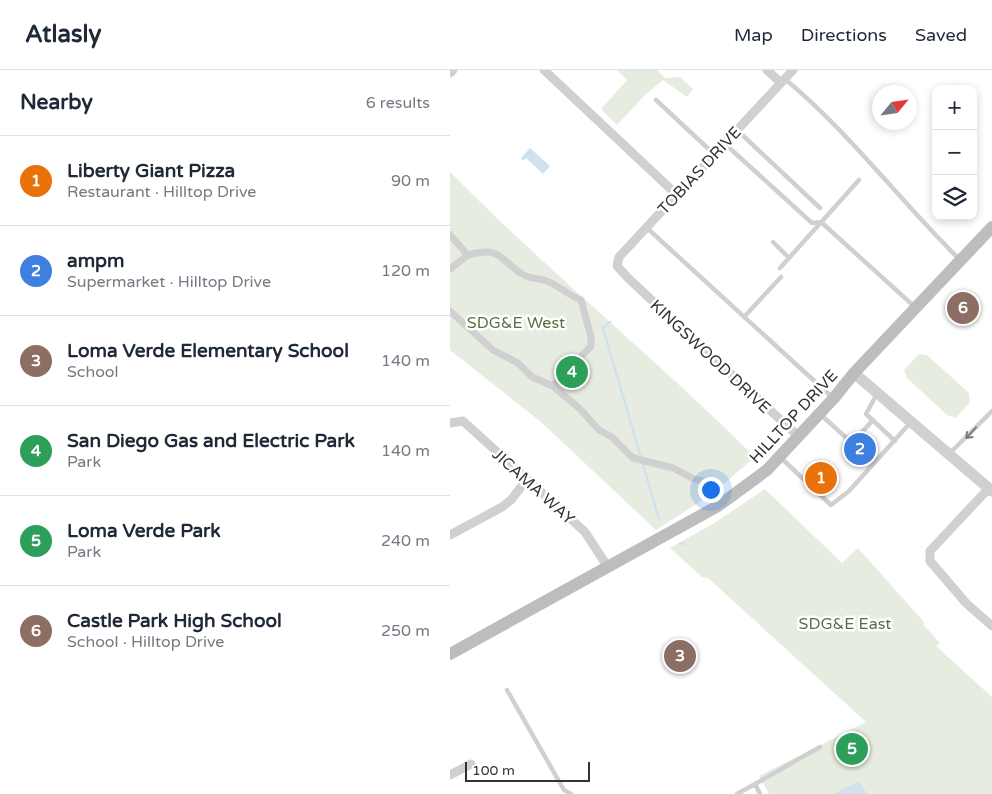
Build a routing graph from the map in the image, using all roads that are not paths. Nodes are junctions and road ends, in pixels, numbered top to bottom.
1 (453, 70) edge
2 (544, 70) edge
3 (767, 70) edge
4 (793, 70) edge
5 (450, 73) edge
6 (783, 81) junction
7 (656, 100) dead end
8 (737, 130) junction
9 (724, 143) junction
10 (714, 154) junction
11 (859, 180) dead end
12 (676, 194) junction
13 (820, 208) dead end
14 (821, 222) junction
15 (646, 227) junction
16 (992, 227) edge
17 (450, 235) edge
18 (773, 242) dead end
19 (468, 255) junction
20 (789, 258) junction
21 (960, 261) junction
22 (780, 268) dead end
23 (450, 269) edge
24 (624, 274) joint
25 (781, 277) dead end
26 (916, 308) junction
27 (450, 311) edge
28 (744, 317) junction
29 (854, 373) junction
30 (553, 386) junction
31 (878, 393) junction
32 (834, 398) junction
33 (992, 410) edge
34 (820, 414) junction
35 (873, 420) junction
36 (911, 422) junction
37 (450, 423) edge
38 (799, 437) junction
39 (896, 441) junction
40 (949, 454) junction
41 (780, 457) junction
42 (527, 479) junction
43 (990, 490) edge
44 (724, 502) junction
45 (450, 535) edge
46 (608, 566) junction
47 (992, 626) edge
48 (450, 654) edge
49 (507, 690) dead end
50 (820, 747) dead end
51 (471, 764) dead end
52 (450, 775) edge
53 (755, 784) junction
54 (572, 794) edge
55 (737, 794) edge
56 (760, 794) edge

1 - 5 street
2 - 12 street
3 - 6 street
4 - 6 street, TOBIAS DRIVE
6 - 8 street, TOBIAS DRIVE
6 - 21 lane
7 - 10 lane
8 - 9 street, TOBIAS DRIVE
8 - 13 lane
9 - 10 street, TOBIAS DRIVE
9 - 14 lane
10 - 12 street, TOBIAS DRIVE
11 - 14 lane
12 - 15 street, TOBIAS DRIVE
14 - 20 lane
14 - 26 lane
15 - 24 street, TOBIAS DRIVE
15 - 28 lane
16 - 21 main road, HILLTOP DRIVE
17 - 19 street
18 - 20 lane
19 - 23 street
19 - 30 street
20 - 22 lane
21 - 26 main road, HILLTOP DRIVE
24 - 38 street, KINGSWOOD DRIVE
25 - 28 lane
26 - 29 main road, HILLTOP DRIVE
27 - 30 street
28 - 32 lane
29 - 31 street
29 - 32 main road, HILLTOP DRIVE
30 - 44 street
31 - 35 lane
31 - 36 street
32 - 34 main road, HILLTOP DRIVE
33 -> 40 lane
34 - 35 lane
34 - 38 main road, HILLTOP DRIVE
35 - 39 lane
36 - 39 lane
36 - 40 street
37 - 42 street, JICAMA WAY
38 - 41 main road, HILLTOP DRIVE
39 - 41 lane
40 - 43 street
41 - 44 main road, HILLTOP DRIVE
42 - 45 street
42 - 46 street, JICAMA WAY
43 - 47 street
44 - 46 main road, HILLTOP DRIVE
46 - 48 main road, HILLTOP DRIVE
49 - 54 lane
50 - 53 lane
51 - 52 street
53 - 55 lane
53 - 56 lane

